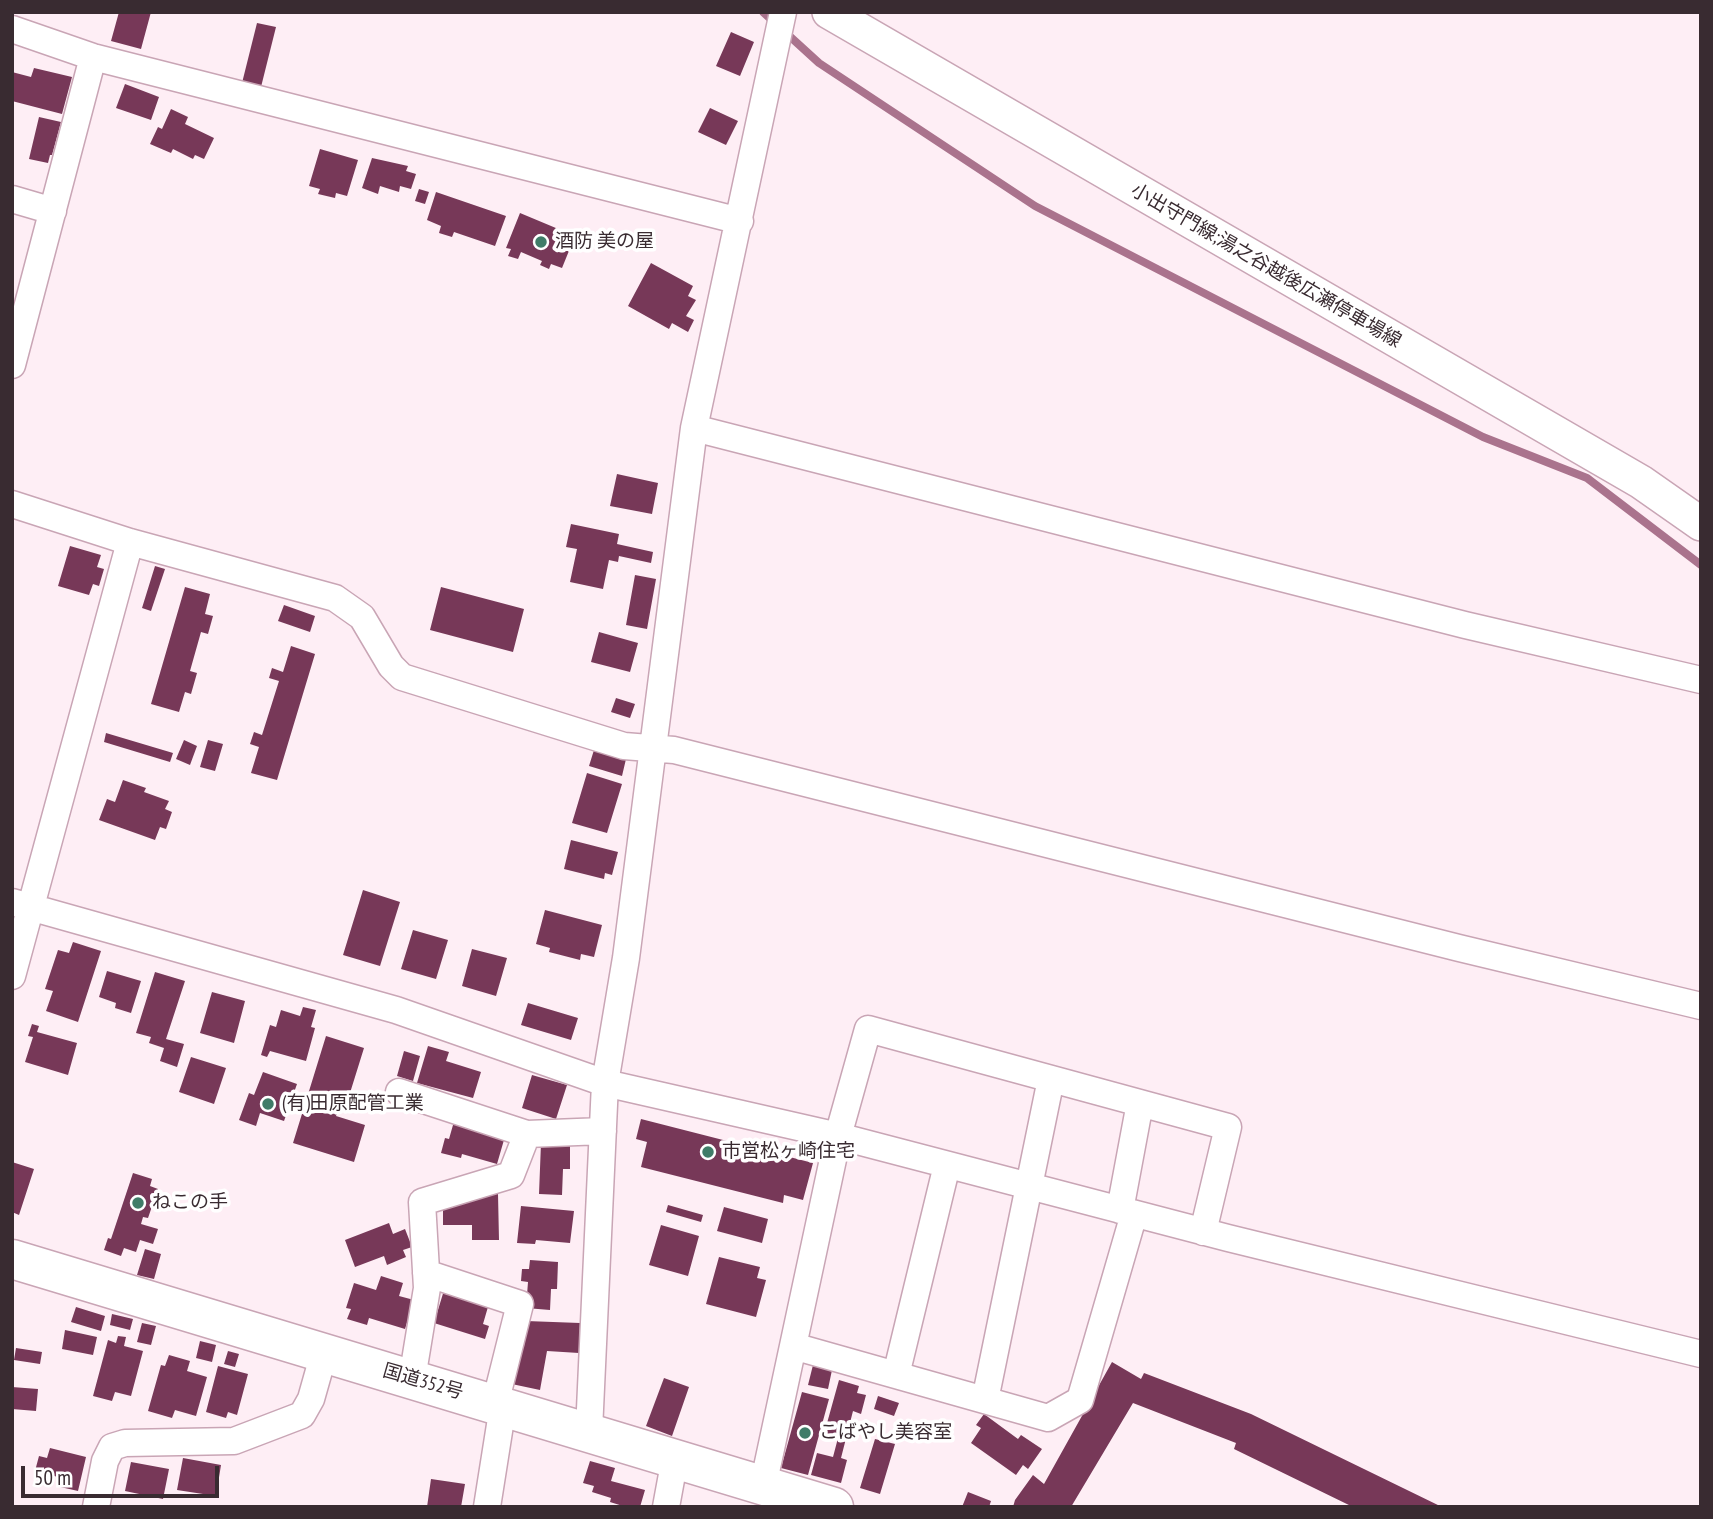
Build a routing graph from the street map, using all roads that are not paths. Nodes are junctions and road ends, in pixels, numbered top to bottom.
1 (783, 12) edge
2 (829, 12) edge
3 (38, 24) edge
4 (12, 30) edge
5 (93, 57) junction
6 (12, 199) edge
7 (53, 211) junction
8 (740, 221) junction
9 (12, 365) edge
10 (694, 428) junction
11 (12, 504) edge
12 (1701, 524) edge
13 (130, 542) junction
14 (1701, 680) edge
15 (651, 747) junction
16 (21, 904) edge
17 (12, 976) edge
18 (1701, 1006) edge
19 (1051, 1079) junction
20 (605, 1083) junction
21 (399, 1092) dead end
22 (1140, 1103) junction
23 (603, 1131) junction
24 (527, 1134) junction
25 (838, 1136) junction
26 (947, 1165) junction
27 (1029, 1186) junction
28 (1127, 1212) junction
29 (1203, 1232) junction
30 (12, 1259) edge
31 (426, 1273) junction
32 (793, 1346) junction
33 (324, 1353) junction
34 (1701, 1354) edge
35 (897, 1375) junction
36 (412, 1379) junction
37 (985, 1400) junction
38 (499, 1405) junction
39 (589, 1431) junction
40 (675, 1458) junction
41 (763, 1486) junction
42 (96, 1507) edge
43 (487, 1507) edge
44 (666, 1507) edge
45 (834, 1507) edge

1 - 8 street
2 - 12 main road, 小出守門線;湯之谷越後広瀬停車場線
3 - 4 street
3 - 5 street
5 - 7 street
5 - 8 street
6 - 7 street
7 - 9 street
8 - 10 street
10 - 14 street
10 - 15 street
11 - 13 street
13 - 15 street
13 - 16 street
15 - 18 street
15 - 20 street
16 - 17 street
16 - 20 street
19 - 22 street
19 - 25 street
19 - 27 street
20 - 23 street
20 - 25 street
21 - 24 street
22 - 28 street
22 - 29 street
23 - 24 street
23 - 39 street
24 - 31 street
25 - 26 street
25 - 32 street
26 - 27 street
26 - 35 street
27 - 28 street
27 - 37 street
28 - 29 street
28 - 37 street
29 - 34 street
30 - 33 highway, 国道352号
31 - 36 street
31 - 38 street
32 - 35 street
32 - 41 street
33 - 36 highway, 国道352号
33 - 42 street
35 - 37 street
36 - 38 highway, 国道352号
38 - 39 highway, 国道352号
38 - 43 street
39 - 40 highway, 国道352号
40 - 41 highway, 国道352号
40 - 44 street
41 - 45 highway, 国道352号

